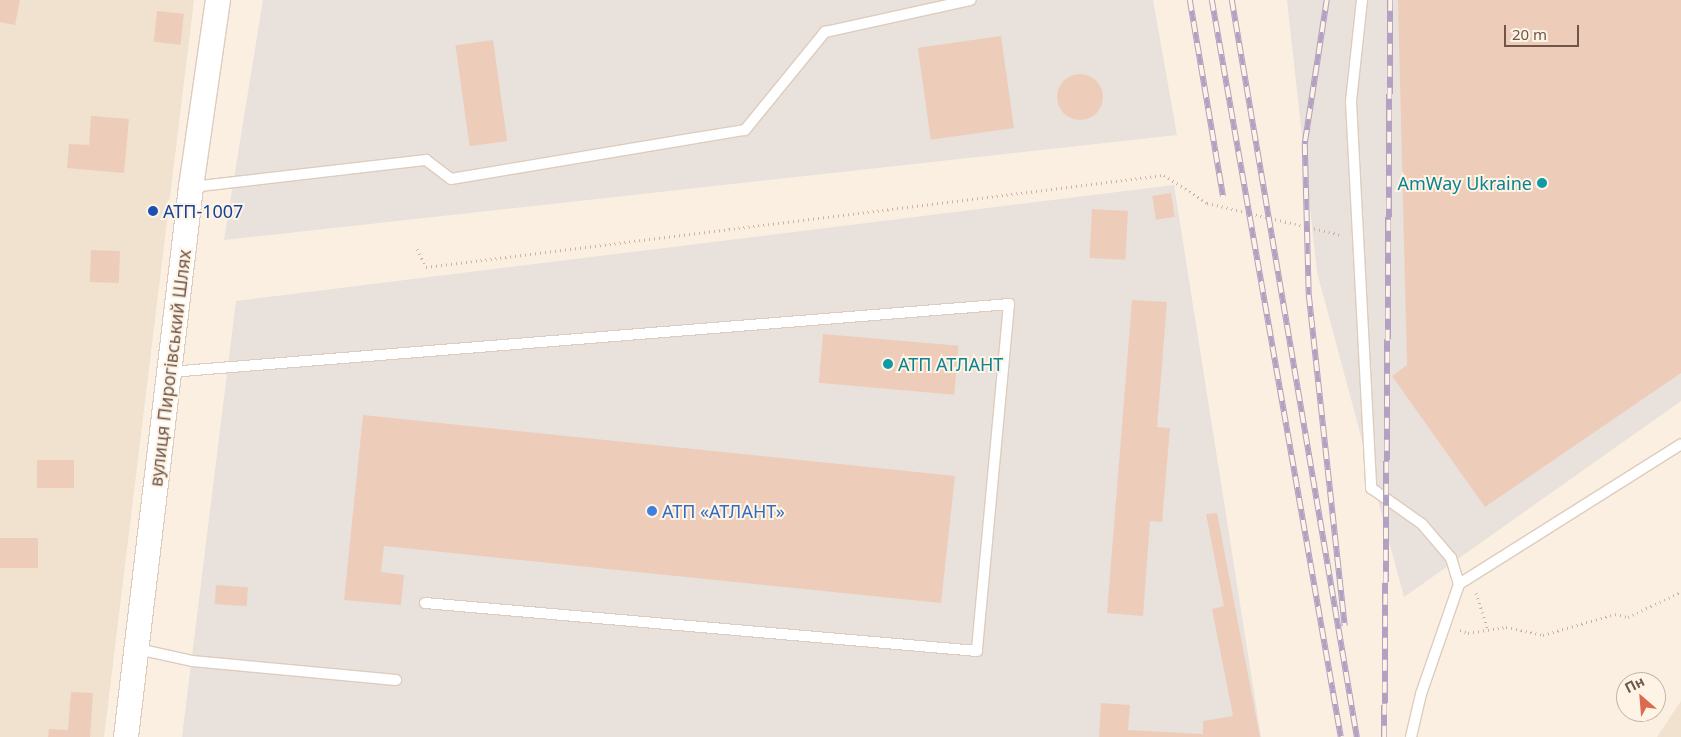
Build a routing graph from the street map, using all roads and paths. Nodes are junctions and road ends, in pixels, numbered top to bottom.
1 (218, 0) edge
2 (970, 0) edge
3 (1362, 0) edge
4 (191, 187) junction
5 (1359, 238) junction
6 (417, 249) dead end
7 (170, 372) junction
8 (1681, 444) edge
9 (1471, 576) junction
10 (1458, 584) junction
11 (1681, 592) edge
12 (425, 604) dead end
13 (1445, 624) junction
14 (1488, 630) junction
15 (138, 649) junction
16 (396, 680) dead end
17 (126, 737) edge
18 (1411, 737) edge

1 - 4 street, вулиця Пирогівський Шлях
2 - 4 lane
3 - 5 lane
4 - 7 street, вулиця Пирогівський Шлях
5 - 6 path
5 - 10 lane
7 - 12 lane
7 - 15 street, вулиця Пирогівський Шлях
8 - 9 lane
9 - 10 lane
9 - 14 path
10 - 13 lane
11 - 14 path
13 - 14 path
13 - 18 lane
15 - 16 lane
15 - 17 street, вулиця Пирогівський Шлях

